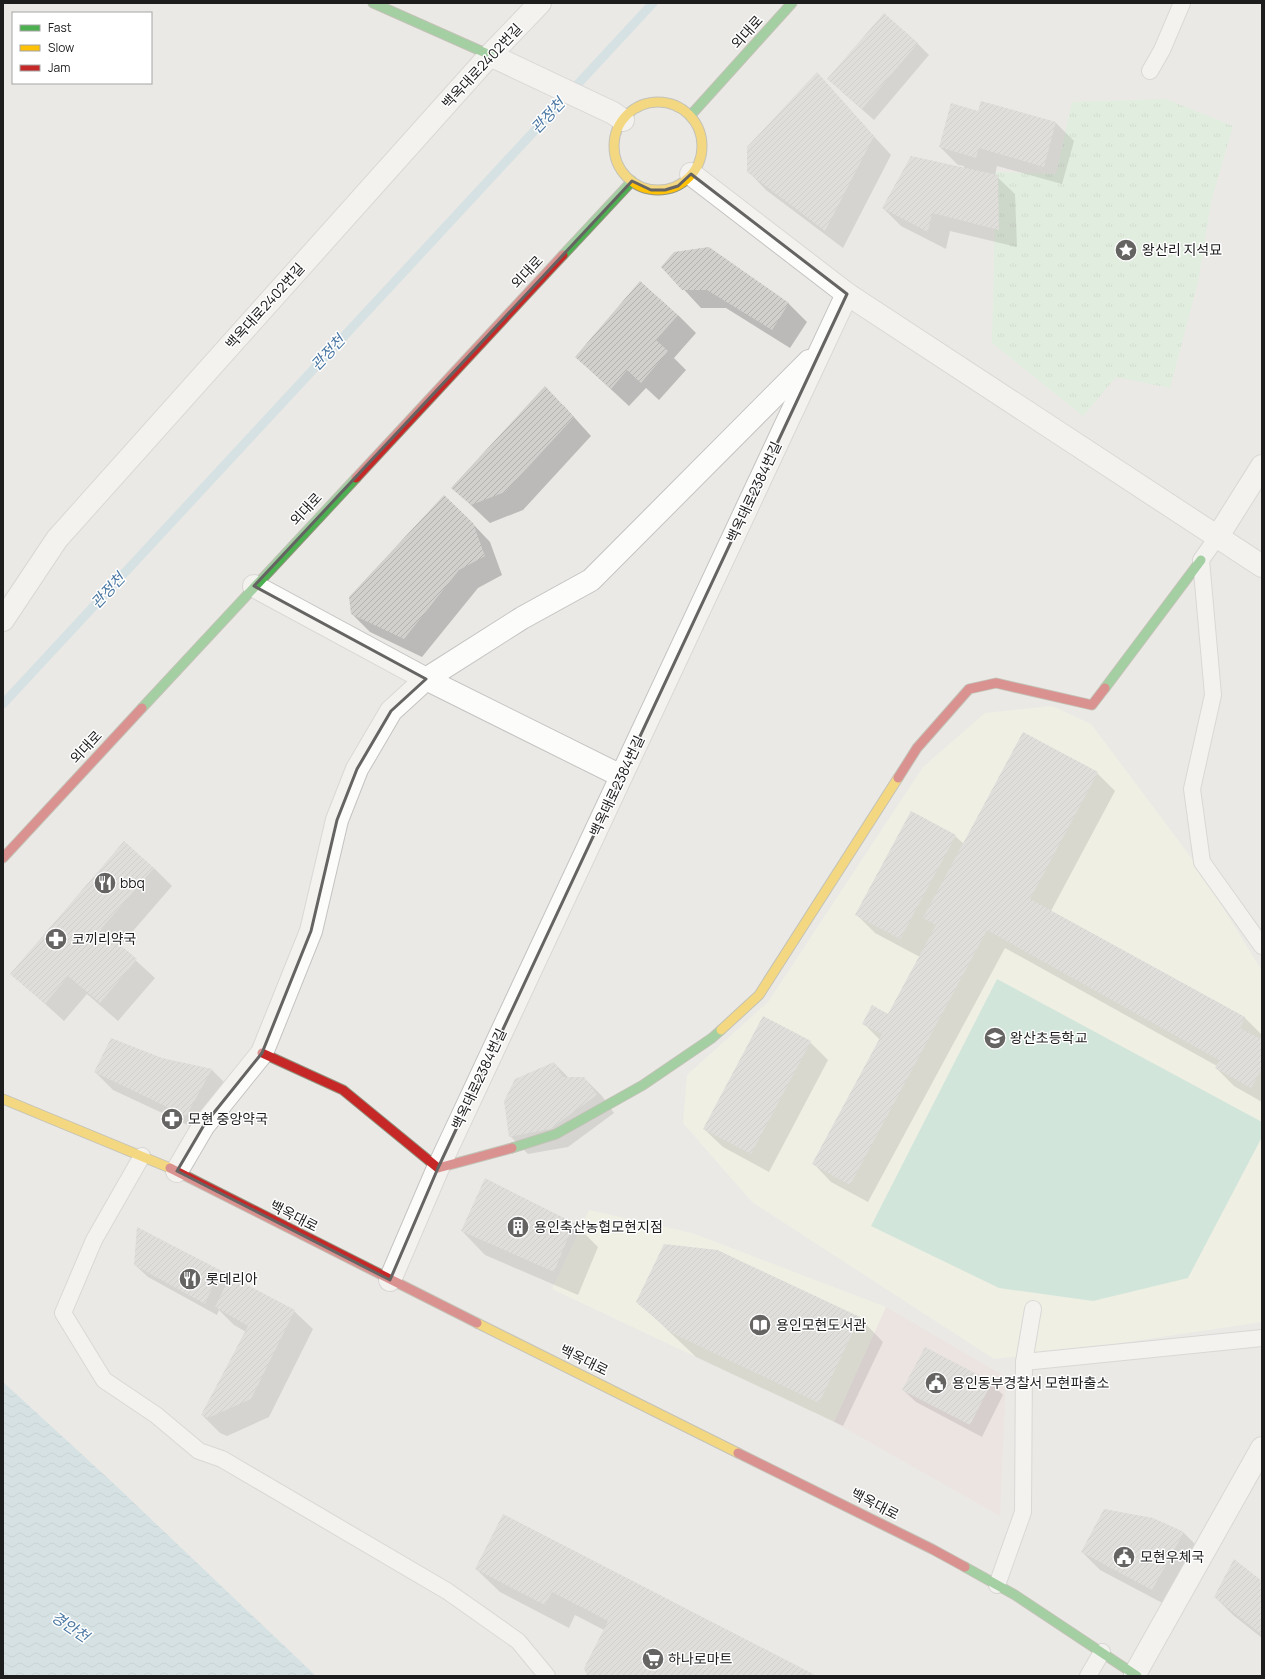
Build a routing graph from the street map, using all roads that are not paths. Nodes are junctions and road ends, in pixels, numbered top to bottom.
1 (373, 3) edge
2 (540, 3) edge
3 (792, 3) edge
4 (1182, 3) edge
5 (490, 55) junction
6 (1150, 71) dead end
7 (618, 116) junction
8 (690, 116) junction
9 (691, 174) junction
10 (632, 181) junction
11 (848, 294) junction
12 (821, 349) junction
13 (1262, 466) edge
14 (1218, 536) junction
15 (1201, 560) junction
16 (1262, 566) edge
17 (254, 586) junction
18 (3, 620) edge
19 (426, 679) junction
20 (621, 776) junction
21 (3, 858) edge
22 (1262, 946) edge
23 (262, 1053) junction
24 (3, 1099) edge
25 (142, 1156) junction
26 (438, 1168) junction
27 (177, 1171) junction
28 (390, 1280) junction
29 (1033, 1308) dead end
30 (1262, 1338) edge
31 (1024, 1362) junction
32 (1262, 1448) edge
33 (997, 1585) junction
34 (1102, 1652) junction
35 (1136, 1675) edge
36 (547, 1676) edge
37 (1088, 1676) edge

1 - 5 street
2 - 5 street, 백옥대로2402번길
3 - 8 street, 외대로
4 - 6 lane
5 - 7 street
5 - 18 street, 백옥대로2402번길
7 - 8 street
7 - 10 street
8 - 9 street
9 - 10 street
9 - 11 street
10 - 17 street, 외대로
11 - 12 street, 백옥대로2384번길
11 - 14 street
12 - 19 street
12 - 20 street, 백옥대로2384번길
13 - 14 street
14 - 15 lane
14 - 16 street
15 - 22 lane
15 - 26 street
17 - 19 street
17 - 21 street, 외대로
19 - 20 street
19 - 23 street
20 - 26 street, 백옥대로2384번길
23 - 26 street
23 - 27 street
24 - 25 street, 백옥대로
25 - 27 street, 백옥대로
25 - 36 lane
26 - 28 street, 백옥대로2384번길
27 - 28 street, 백옥대로
28 - 33 street, 백옥대로
29 - 31 lane
30 - 31 lane
31 - 33 lane
32 - 35 street
33 - 34 street, 백옥대로
34 - 35 street, 백옥대로
34 - 37 lane

